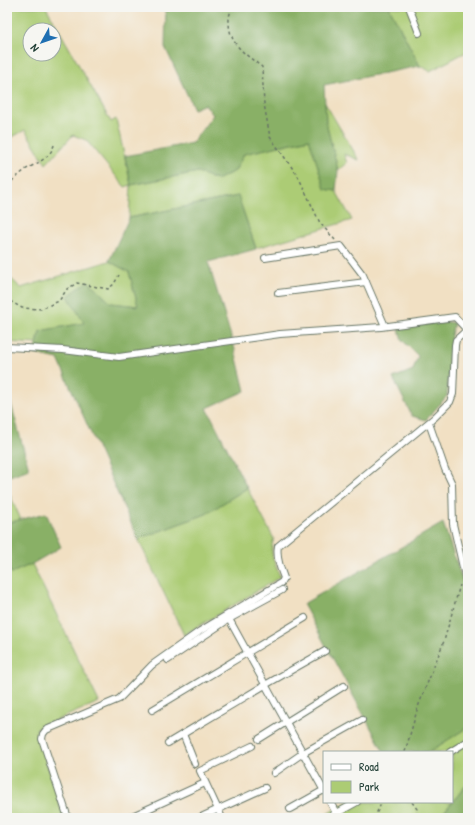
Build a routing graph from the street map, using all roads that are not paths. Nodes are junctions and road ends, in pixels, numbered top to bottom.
1 (409, 7) edge
2 (420, 33) dead end
3 (264, 258) dead end
4 (366, 282) junction
5 (278, 293) dead end
6 (385, 326) junction
7 (468, 331) edge
8 (7, 347) edge
9 (429, 423) junction
10 (468, 589) edge
11 (282, 590) dead end
12 (305, 618) dead end
13 (229, 620) junction
14 (325, 651) dead end
15 (247, 652) junction
16 (168, 660) dead end
17 (265, 685) junction
18 (344, 686) dead end
19 (152, 710) dead end
20 (362, 720) dead end
21 (286, 722) junction
22 (183, 734) junction
23 (259, 739) dead end
24 (468, 741) edge
25 (168, 744) dead end
26 (252, 746) dead end
27 (452, 751) edge
28 (303, 754) junction
29 (195, 764) dead end
30 (274, 772) dead end
31 (205, 783) junction
32 (265, 788) dead end
33 (323, 788) edge
34 (323, 791) edge
35 (331, 803) edge
36 (355, 803) edge
37 (218, 809) junction
38 (290, 809) dead end
39 (336, 813) junction
40 (68, 818) edge
41 (128, 818) edge
42 (199, 818) edge
43 (222, 818) edge
44 (328, 818) edge

1 - 2 street
3 - 4 street
4 - 5 street
4 - 6 street
6 - 7 street
6 - 8 street
7 - 9 street
9 - 10 street
9 - 40 street
11 - 13 street
12 - 15 street
13 - 15 street
13 - 16 street
14 - 17 street
15 - 17 street
15 - 19 street
17 - 21 street
17 - 22 street
18 - 21 street
20 - 28 street
21 - 23 street
21 - 28 street
22 - 25 street
22 - 29 street
24 - 27 street
26 - 31 street
28 - 30 street
28 - 33 street
31 - 37 street
31 - 41 street
32 - 37 street
34 - 38 street
35 - 39 street
36 - 39 street
37 - 42 street
37 - 43 street
39 - 44 street

